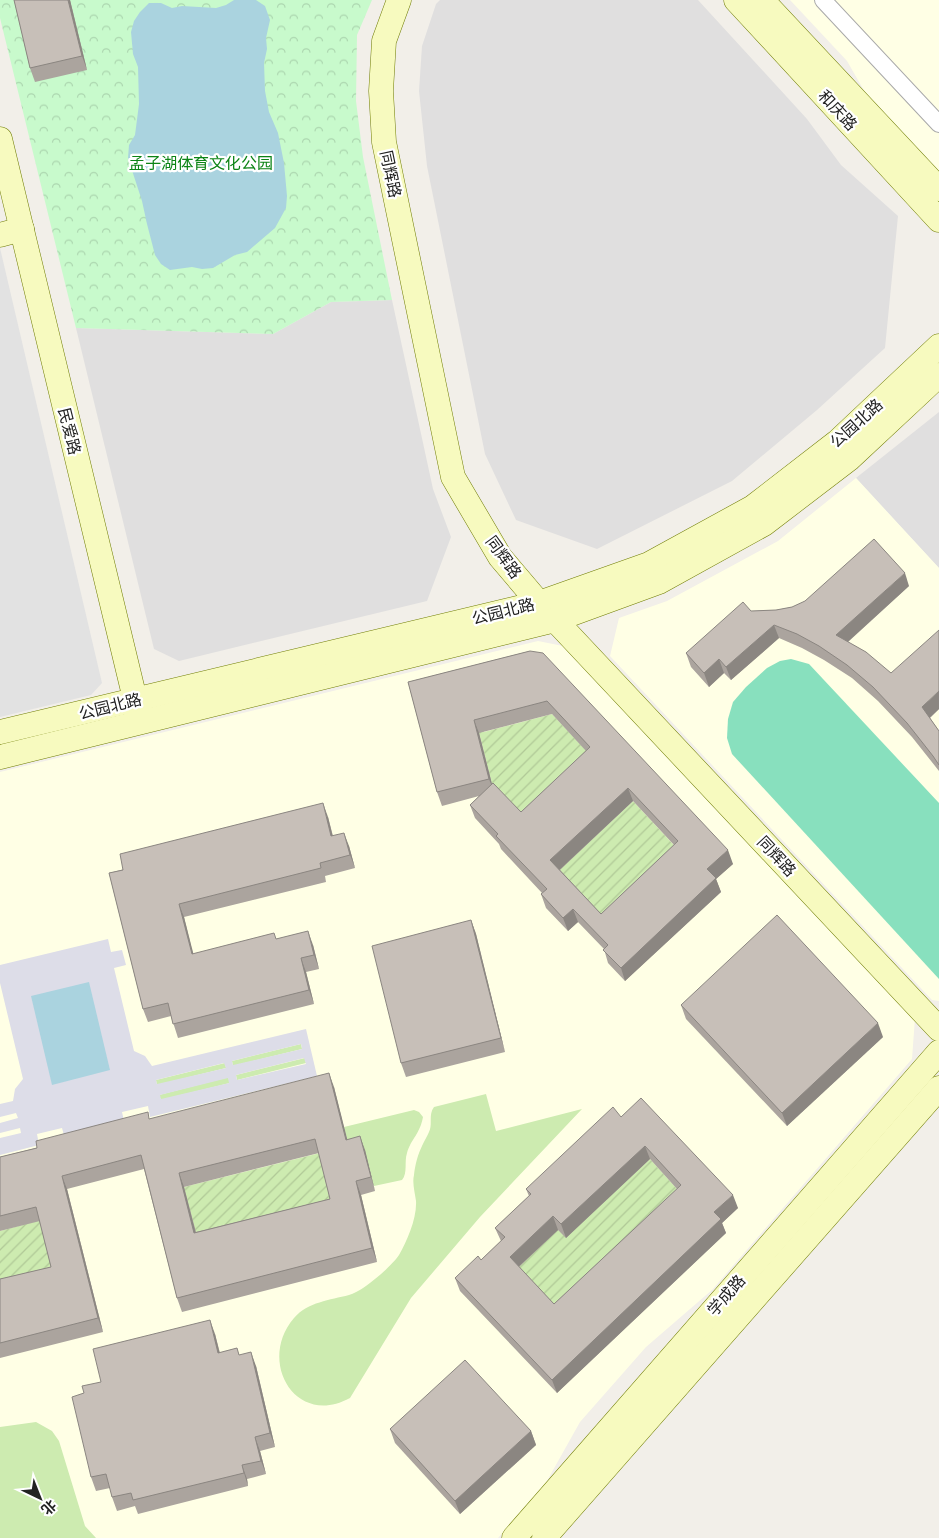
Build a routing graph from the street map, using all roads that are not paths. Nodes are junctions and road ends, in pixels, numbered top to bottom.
1 (399, 0) edge
2 (736, 0) edge
3 (762, 0) edge
4 (823, 0) edge
5 (939, 124) edge
6 (0, 139) edge
7 (939, 189) edge
8 (939, 220) edge
9 (11, 232) edge
10 (939, 346) edge
11 (939, 375) edge
12 (539, 602) junction
13 (555, 620) junction
14 (137, 711) junction
15 (0, 732) edge
16 (0, 757) edge
17 (939, 1029) edge
18 (939, 1052) edge
19 (939, 1088) edge
20 (514, 1538) edge
21 (544, 1538) edge

1 - 12 main road, 同辉路
2 - 8 main road, 和庆路
3 - 7 main road, 和庆路
4 - 5 street
6 - 9 main road, 民爱路
9 - 14 main road, 民爱路
10 - 12 main road, 公园北路
11 - 13 main road, 公园北路
12 - 13 main road, 同辉路
12 - 14 main road, 公园北路
13 - 14 main road, 公园北路
13 - 17 main road, 同辉路
14 - 15 main road, 公园北路
14 - 16 main road, 公园北路
18 - 20 main road, 学成路
19 - 21 main road, 学成路

